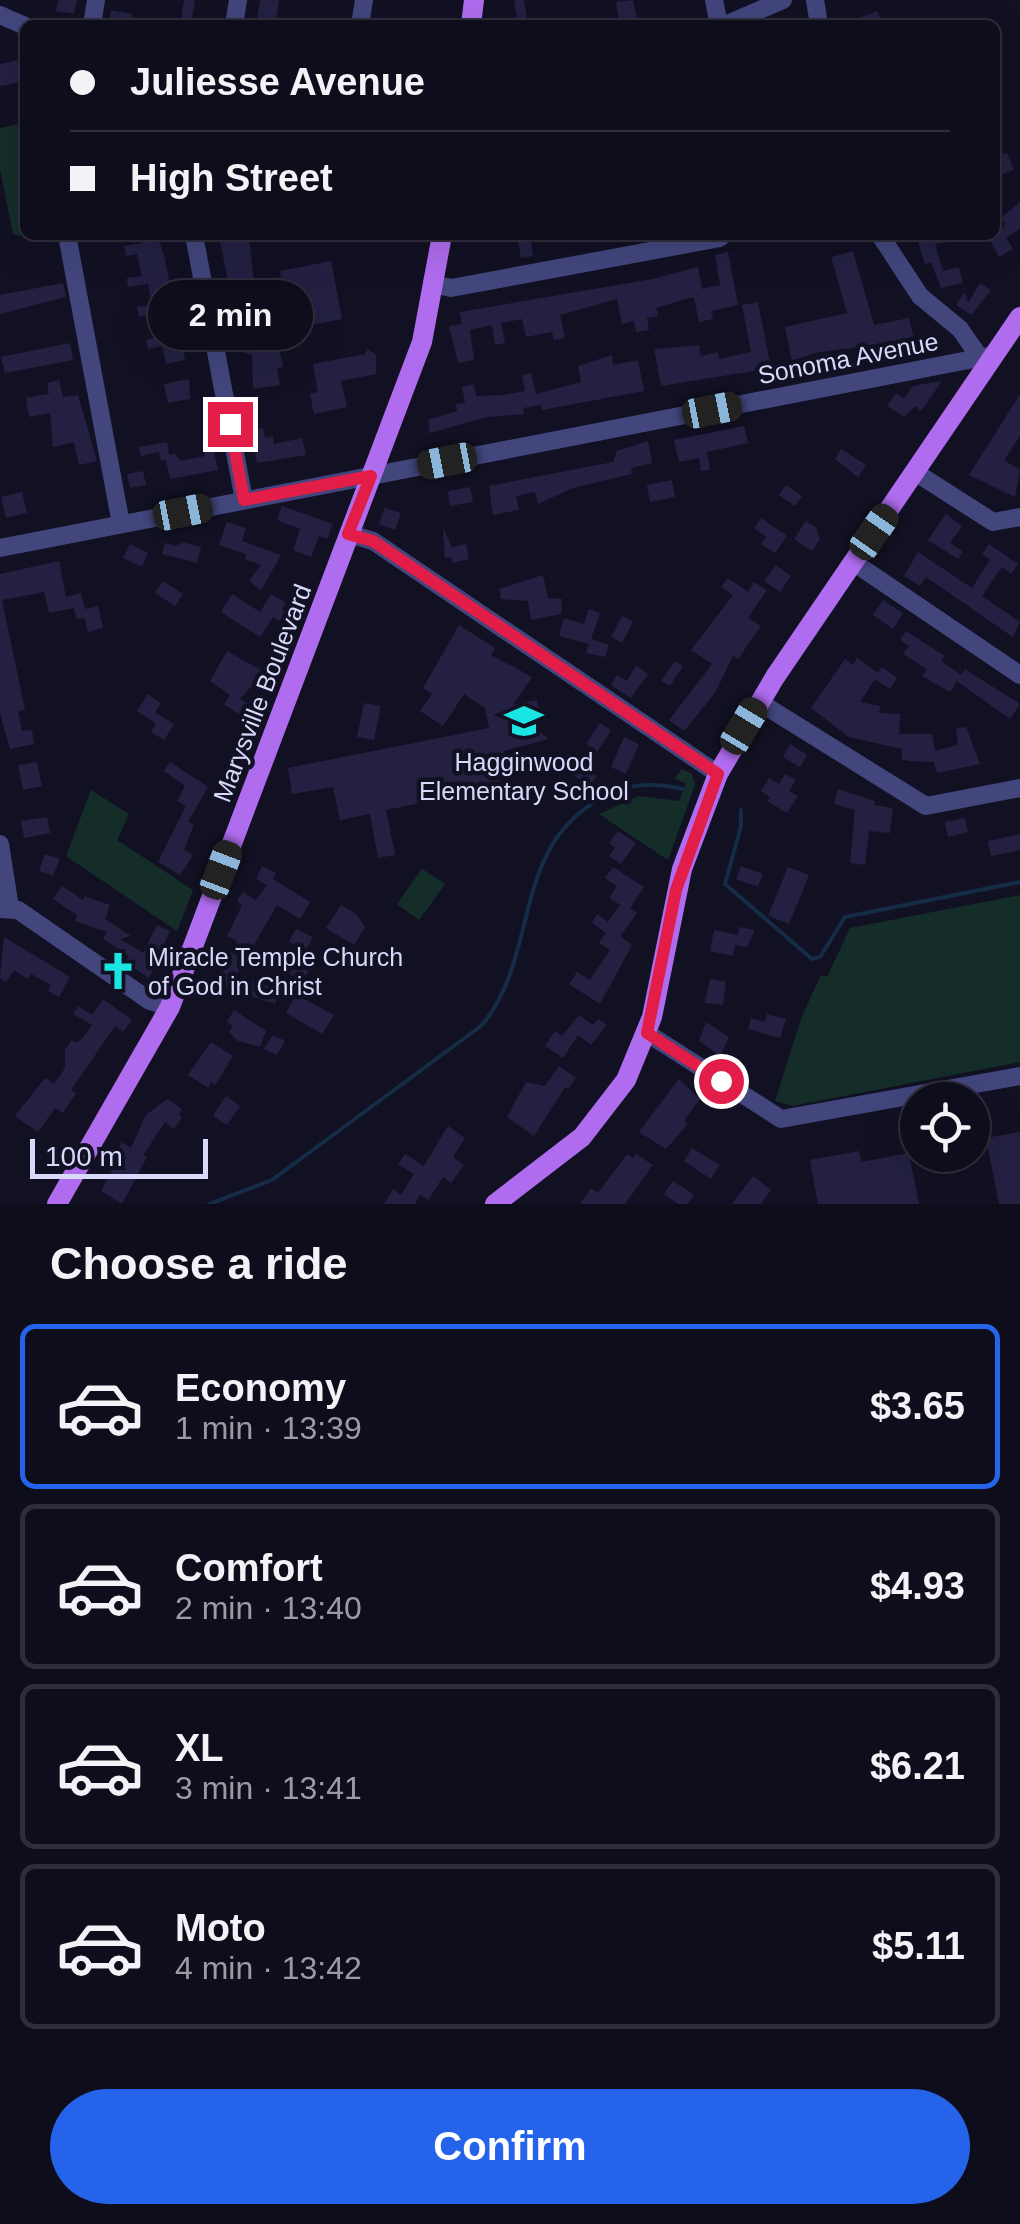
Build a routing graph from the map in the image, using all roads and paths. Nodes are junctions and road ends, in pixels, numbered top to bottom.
1 (782, 0) edge
2 (734, 20) edge
3 (68, 240) edge
4 (195, 240) edge
5 (441, 240) edge
6 (709, 240) edge
7 (883, 240) edge
8 (433, 284) junction
9 (1020, 317) edge
10 (987, 357) junction
11 (915, 472) junction
12 (371, 476) junction
13 (244, 500) junction
14 (1020, 517) edge
15 (121, 524) junction
16 (348, 534) junction
17 (0, 548) edge
18 (852, 562) junction
19 (1020, 675) edge
20 (759, 702) junction
21 (718, 774) junction
22 (1020, 788) edge
23 (0, 844) edge
24 (5, 908) edge
25 (170, 1007) junction
26 (647, 1033) junction
27 (1020, 1076) edge
28 (58, 1204) edge
29 (496, 1204) edge

1 - 2 street
3 - 15 street
4 - 13 street
5 - 8 main road, Marysville Boulevard
6 - 8 street
7 - 10 street
8 - 12 main road, Marysville Boulevard
9 - 10 main road
10 - 11 main road
10 - 12 street, Sonoma Avenue
11 - 14 street
11 - 18 main road
12 - 13 street, Sonoma Avenue
12 - 16 main road, Marysville Boulevard
13 - 15 street, Sonoma Avenue
15 - 17 street, Sonoma Avenue
16 - 21 street
16 - 25 main road, Marysville Boulevard
18 - 19 street
18 - 20 main road
20 - 21 main road
20 - 22 street
21 - 26 main road
23 - 24 street
24 - 25 street
25 - 28 main road, Marysville Boulevard
26 - 27 street
26 - 29 main road

